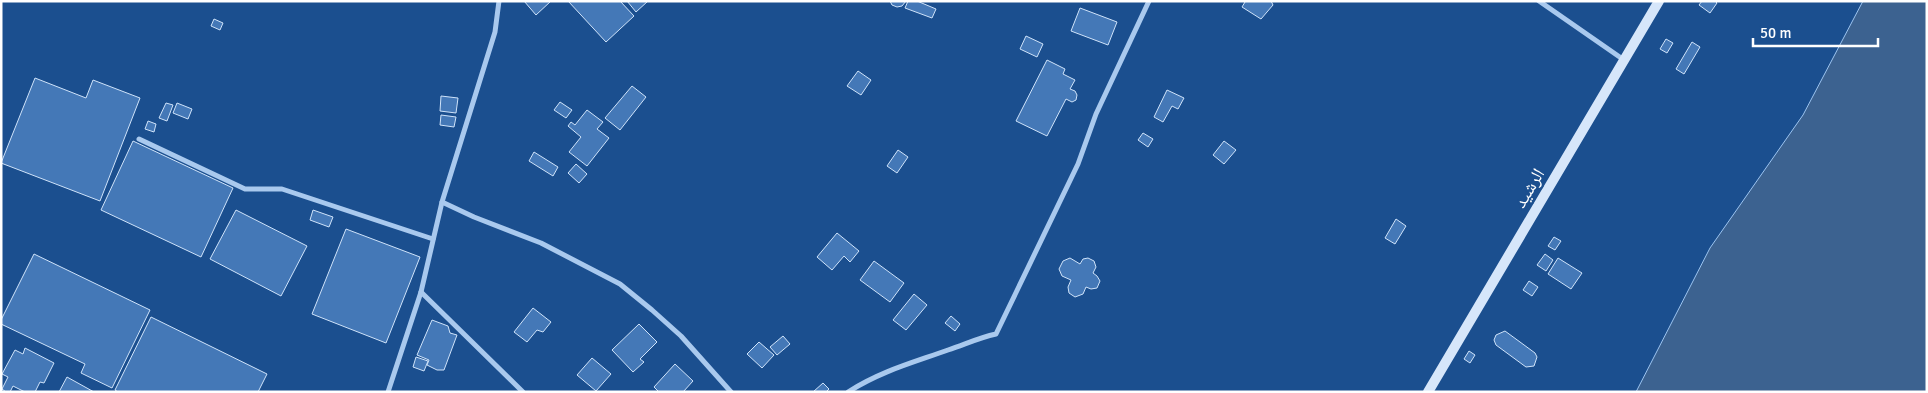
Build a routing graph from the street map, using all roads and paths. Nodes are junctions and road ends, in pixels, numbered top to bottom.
1 (1149, 1) edge
2 (1539, 1) edge
3 (1659, 1) edge
4 (500, 2) edge
5 (1624, 60) junction
6 (139, 139) dead end
7 (442, 202) junction
8 (433, 238) junction
9 (421, 292) junction
10 (388, 392) edge
11 (523, 392) edge
12 (731, 392) edge
13 (848, 392) edge
14 (1428, 392) edge

1 - 13 street
2 - 5 street
3 - 5 main road, الرشيد
4 - 7 street
5 - 14 main road, الرشيد
6 - 8 street
7 - 8 street
7 - 12 street
8 - 9 street
9 - 10 street
9 - 11 street

